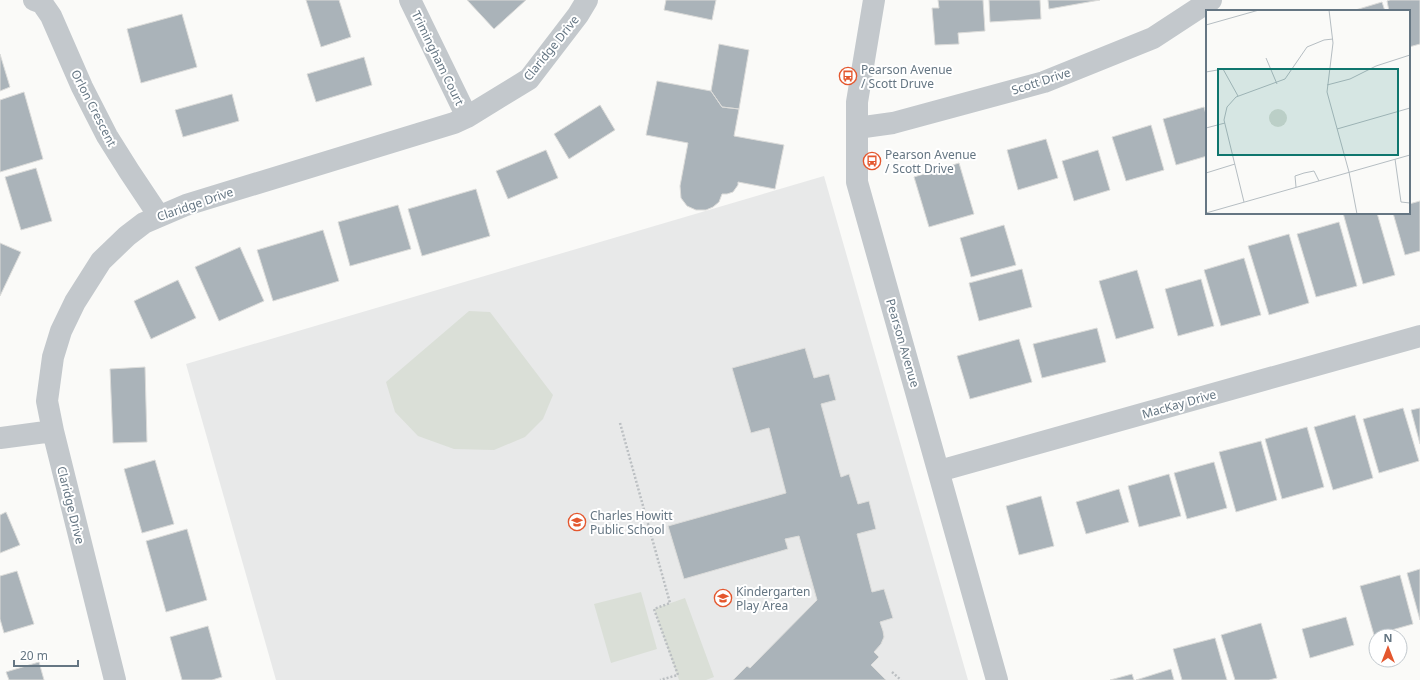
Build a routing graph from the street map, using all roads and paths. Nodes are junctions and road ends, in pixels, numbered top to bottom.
1 (34, 0) edge
2 (410, 0) edge
3 (587, 0) edge
4 (874, 0) edge
5 (1211, 0) edge
6 (467, 117) junction
7 (858, 128) junction
8 (159, 216) junction
9 (1420, 336) edge
10 (620, 423) dead end
11 (53, 431) junction
12 (0, 438) edge
13 (939, 471) junction
14 (892, 672) dead end
15 (115, 680) edge
16 (661, 680) edge
17 (901, 680) edge
18 (997, 680) edge

1 - 8 street, Orlon Crescent
2 - 6 street, Trimingham Court
3 - 6 street, Claridge Drive
4 - 7 street, Pearson Avenue
5 - 7 street, Scott Drive
6 - 8 street, Claridge Drive
7 - 13 street, Pearson Avenue
8 - 11 street, Claridge Drive
9 - 13 street, MacKay Drive
10 - 16 path
11 - 12 street
11 - 15 street, Claridge Drive
13 - 18 street, Pearson Avenue
14 - 17 path

